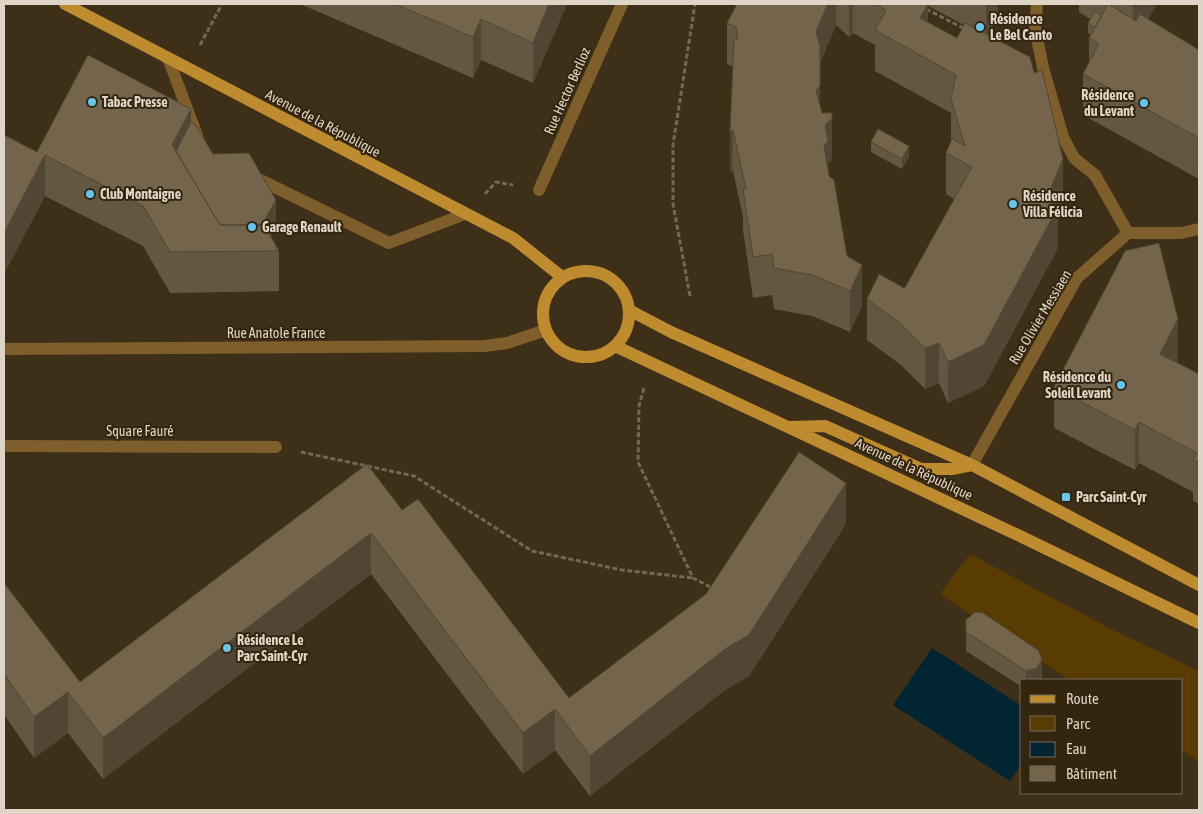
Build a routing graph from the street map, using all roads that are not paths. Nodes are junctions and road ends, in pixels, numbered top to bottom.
1 (64, 4) edge
2 (622, 4) edge
3 (1037, 4) edge
4 (168, 58) junction
5 (204, 153) edge
6 (239, 170) edge
7 (539, 190) road end
8 (465, 214) junction
9 (1199, 229) edge
10 (1128, 233) junction
11 (562, 277) junction
12 (629, 310) junction
13 (546, 330) junction
14 (614, 346) junction
15 (4, 349) edge
16 (788, 427) junction
17 (4, 446) edge
18 (276, 447) road end
19 (972, 465) junction
20 (1199, 585) edge
21 (1199, 622) edge

1 - 4 main road, Avenue de la République
2 - 7 street, Rue Hector Berlioz
3 - 10 street
4 - 5 street
4 - 8 main road, Avenue de la République
6 - 8 street
8 - 11 main road, Avenue de la République
9 - 10 street
10 - 19 street, Rue Olivier Messiaen
11 - 12 main road
11 - 13 main road
12 - 14 main road
12 - 19 main road, Avenue de la République
13 - 14 main road
13 - 15 street, Rue Anatole France
14 - 16 main road, Avenue de la République
16 - 19 main road
16 - 21 main road, Avenue de la République
17 - 18 street, Square Fauré
19 - 20 main road, Avenue de la République

